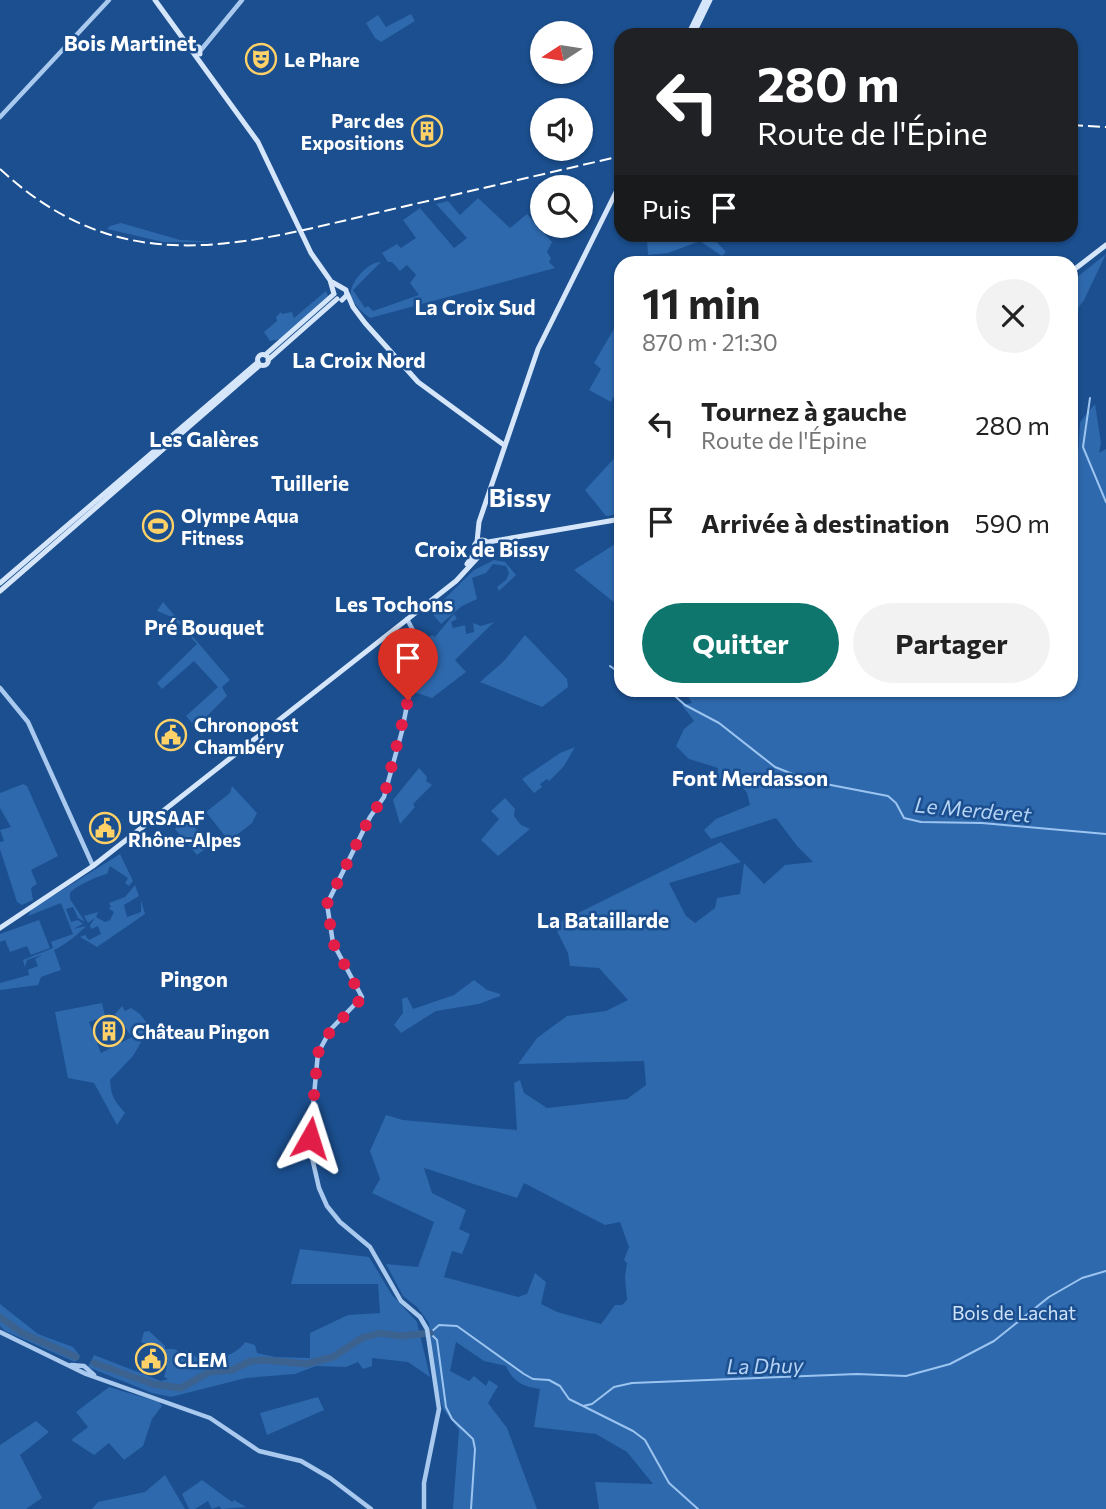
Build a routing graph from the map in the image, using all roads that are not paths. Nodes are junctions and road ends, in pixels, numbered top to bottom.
1 (110, 0) edge
2 (155, 0) edge
3 (242, 0) edge
4 (708, 0) edge
5 (694, 28) edge
6 (197, 50) junction
7 (0, 117) edge
8 (614, 196) edge
9 (1106, 245) edge
10 (1078, 267) edge
11 (330, 280) junction
12 (341, 287) junction
13 (347, 293) junction
14 (337, 296) junction
15 (353, 307) junction
16 (259, 363) junction
17 (503, 445) junction
18 (614, 520) edge
19 (485, 543) junction
20 (478, 553) junction
21 (0, 583) edge
22 (0, 591) edge
23 (407, 618) junction
24 (0, 688) edge
25 (93, 866) junction
26 (0, 928) edge
27 (0, 1332) edge
28 (371, 1509) edge
29 (424, 1509) edge

1 - 7 street
2 - 6 main road
3 - 6 street
4 - 5 main road
6 - 11 main road
8 - 17 main road
9 - 10 main road
11 - 12 main road
11 - 14 main road
12 - 13 main road
12 - 14 main road
13 - 14 main road
13 - 15 main road
14 - 15 main road
14 - 16 main road
15 - 17 main road
16 - 21 main road
16 - 22 main road
17 - 19 main road
18 - 19 main road
19 - 20 main road
19 - 20 main road
20 - 23 main road
23 - 25 main road
23 - 29 street
24 - 25 street
25 - 26 main road
27 - 28 street

